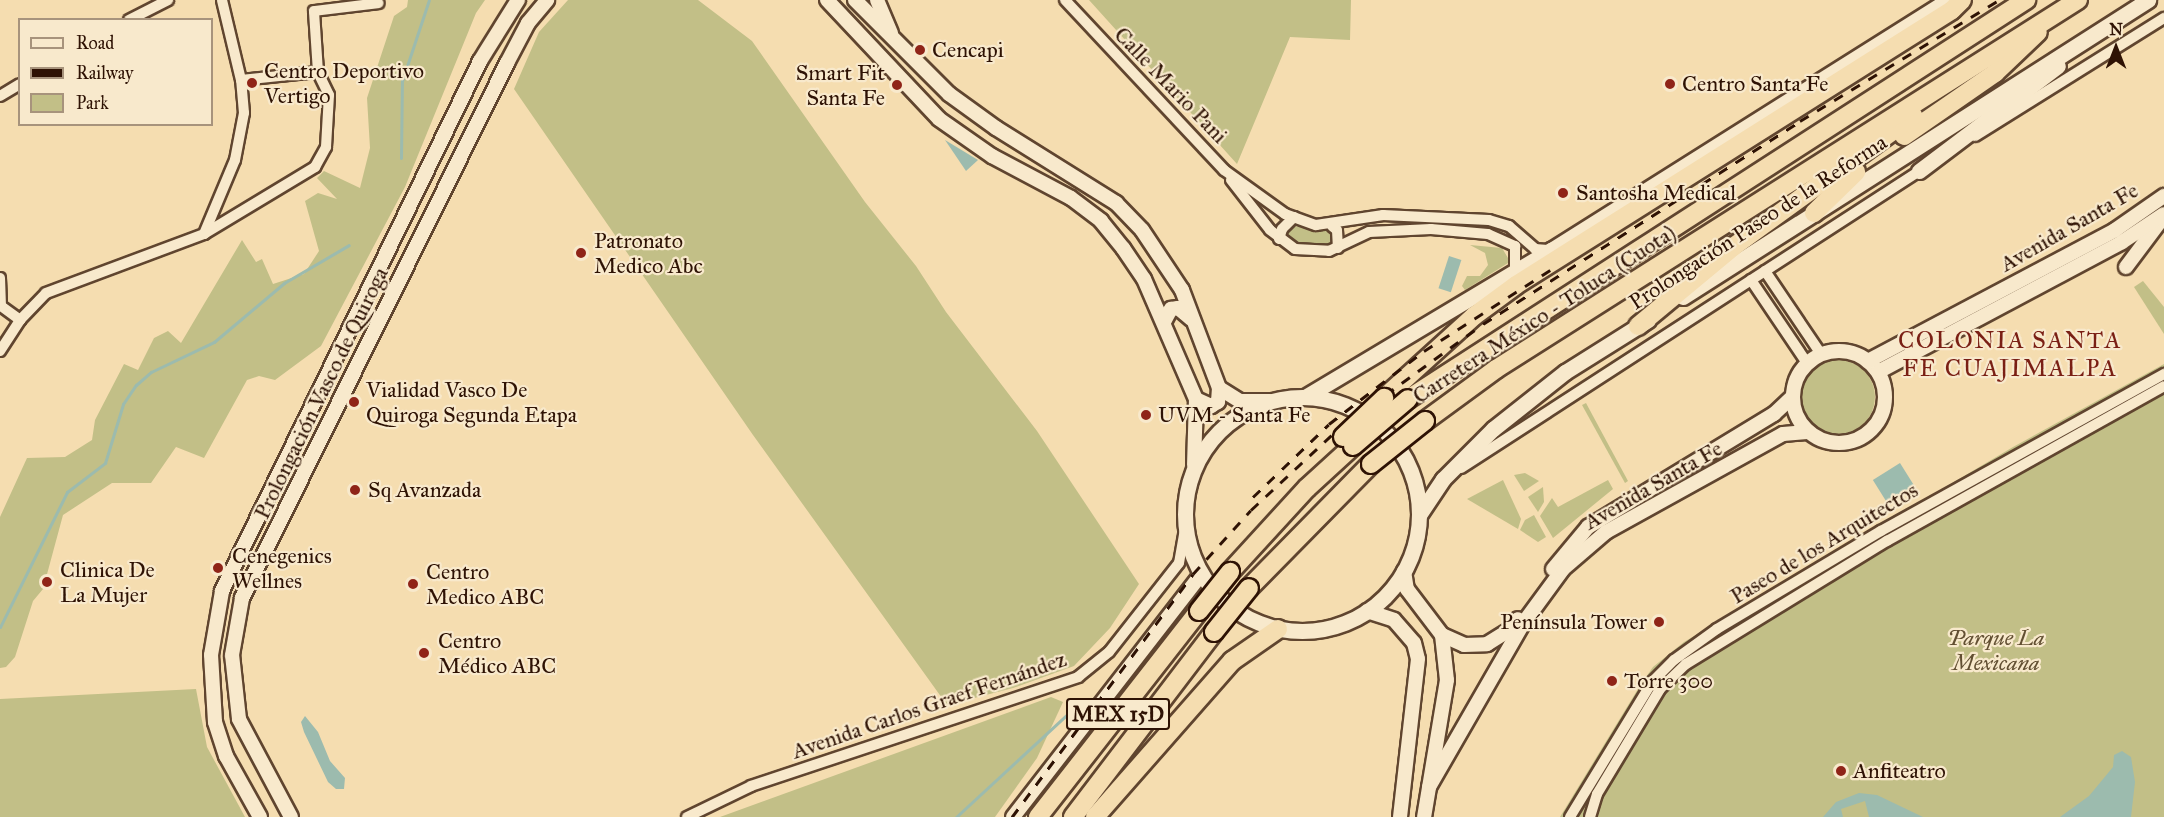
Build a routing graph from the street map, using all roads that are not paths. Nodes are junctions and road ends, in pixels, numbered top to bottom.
1 (168, 0) edge
2 (222, 0) edge
3 (518, 0) edge
4 (547, 0) edge
5 (827, 0) edge
6 (855, 0) edge
7 (877, 0) edge
8 (1065, 0) edge
9 (1948, 0) edge
10 (1962, 0) edge
11 (2026, 0) edge
12 (2078, 0) edge
13 (2148, 0) edge
14 (379, 3) dead end
15 (2050, 17) junction
16 (133, 18) edge
17 (2164, 18) edge
18 (2099, 31) junction
19 (894, 40) junction
20 (318, 72) junction
21 (930, 78) junction
22 (1952, 78) junction
23 (242, 80) junction
24 (18, 85) edge
25 (0, 96) edge
26 (919, 97) junction
27 (1224, 170) junction
28 (1920, 171) junction
29 (2164, 196) edge
30 (1814, 213) junction
31 (2164, 215) edge
32 (1294, 217) junction
33 (400, 224) junction
34 (1332, 226) junction
35 (204, 234) junction
36 (423, 236) junction
37 (1279, 239) junction
38 (1338, 248) junction
39 (1551, 250) junction
40 (2126, 267) dead end
41 (1765, 271) junction
42 (1515, 272) junction
43 (0, 278) edge
44 (1751, 280) junction
45 (20, 320) junction
46 (1192, 320) junction
47 (1164, 322) junction
48 (1638, 326) junction
49 (0, 351) edge
50 (1821, 354) junction
51 (1868, 361) junction
52 (1807, 363) junction
53 (1878, 372) junction
54 (2164, 374) edge
55 (2164, 386) edge
56 (1220, 388) junction
57 (1305, 397) junction
58 (1792, 397) junction
59 (1196, 399) junction
60 (1270, 401) junction
61 (1807, 432) junction
62 (1348, 441) junction
63 (2029, 446) junction
64 (2034, 457) junction
65 (1194, 465) junction
66 (1443, 479) junction
67 (1419, 515) junction
68 (1185, 528) junction
69 (1404, 571) junction
70 (1201, 575) junction
71 (1815, 578) junction
72 (1367, 611) junction
73 (1278, 629) junction
74 (1442, 635) junction
75 (1429, 787) junction
76 (260, 817) edge
77 (291, 817) edge
78 (687, 817) edge
79 (1013, 817) edge
80 (1038, 817) edge
81 (1073, 817) edge
82 (1095, 817) edge
83 (1400, 817) edge
84 (1424, 817) edge
85 (1570, 817) edge
86 (1590, 817) edge

1 - 16 street
2 - 23 street
3 - 33 street, Prolongación Vasco de Quiroga
4 - 36 street, Prolongación Vasco de Quiroga
5 - 26 street
6 - 19 street
7 - 19 street
8 - 27 street, Calle Mario Pani
9 - 39 main road
10 - 62 highway, bridge
11 - 62 highway, Carretera México - Toluca (Cuota), bridge
12 - 15 highway, Carretera México - Toluca (Cuota) / MEX 15D
13 - 18 main road, Prolongación Paseo de la Reforma
14 - 20 street
15 - 22 highway, Carretera México - Toluca (Cuota) / MEX 15D
15 - 30 highway
17 - 28 street, Prolongación Paseo de la Reforma
18 - 28 main road
18 - 30 main road, Prolongación Paseo de la Reforma
19 - 21 street
20 - 23 street
20 - 35 street
21 - 26 street
21 - 46 street
22 - 48 highway
22 - 81 highway, Carretera México - Toluca (Cuota) / MEX 15D, bridge
23 - 35 street
24 - 25 street
26 - 47 street
27 - 32 street, Calle Mario Pani
27 - 37 street, Calle Mario Pani
28 - 41 street, Prolongación Paseo de la Reforma
29 - 51 street, Avenida Santa Fe
30 - 48 main road, Prolongación Paseo de la Reforma
31 - 40 street
31 - 53 street, Avenida Santa Fe
32 - 34 street, Calle Mario Pani
32 - 37 street
33 - 36 street
33 - 76 street, Prolongación Vasco de Quiroga
34 - 38 street
34 - 39 street, Calle Mario Pani
35 - 45 street
36 - 77 street, Prolongación Vasco de Quiroga
37 - 38 street, Calle Mario Pani
38 - 42 street, Calle Mario Pani
39 - 42 main road
41 - 44 street, Prolongación Paseo de la Reforma
41 - 50 street
42 - 57 main road
43 - 45 street
44 - 52 street
44 - 66 street, Prolongación Paseo de la Reforma
45 - 49 street
46 - 47 street
46 - 56 street
47 - 59 street
48 - 66 main road, Prolongación Paseo de la Reforma
50 - 51 street
50 - 52 street
51 - 53 street
52 - 58 street
53 - 61 street
54 - 63 street, Paseo de los Arquitectos
55 - 64 street, Paseo de los Arquitectos
56 - 59 street
56 - 60 street
57 - 60 main road
57 - 67 main road
58 - 61 street
58 - 74 street, Avenida Santa Fe
59 - 65 street
60 - 65 main road
61 - 75 street, Avenida Santa Fe
62 - 80 highway, MEX 15D, bridge
63 - 64 street
63 - 71 street, Paseo de los Arquitectos
64 - 71 street, Paseo de los Arquitectos
65 - 68 main road
66 - 67 main road, Prolongación Paseo de la Reforma
67 - 69 main road
68 - 70 main road
68 - 78 street, Avenida Carlos Graef Fernández
69 - 72 main road
69 - 74 street
70 - 73 main road
70 - 79 street
71 - 85 street, Paseo de los Arquitectos
71 - 86 street, Paseo de los Arquitectos
72 - 73 main road
72 - 83 street
73 - 82 highway
74 - 75 street
75 - 84 street

